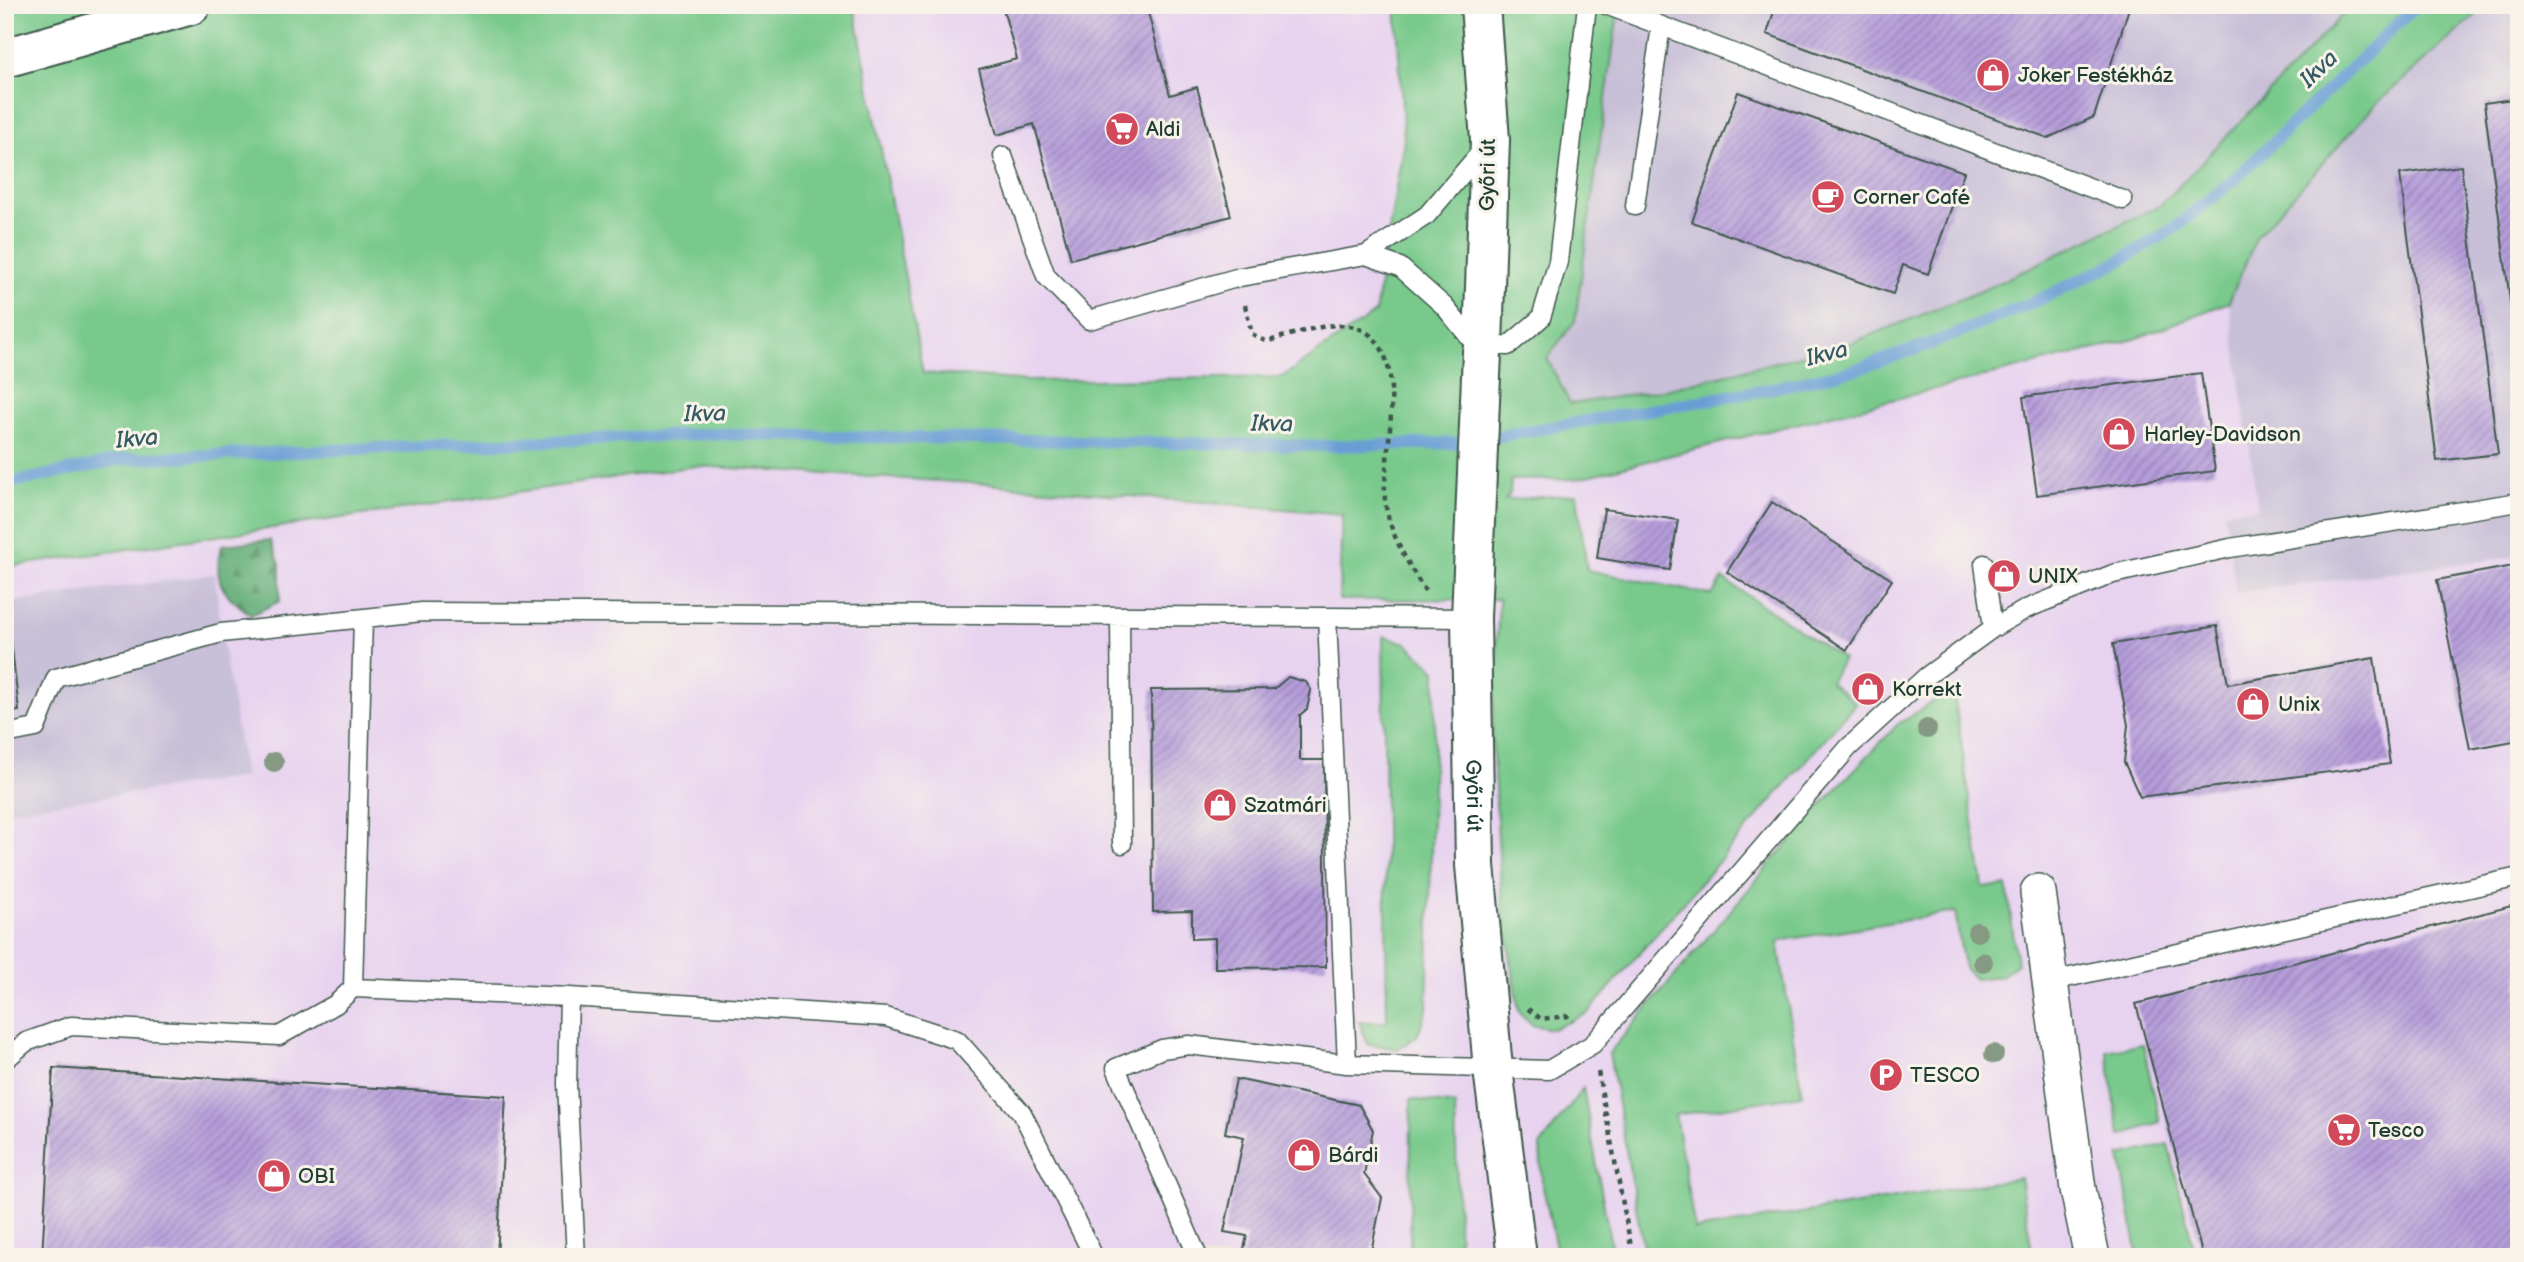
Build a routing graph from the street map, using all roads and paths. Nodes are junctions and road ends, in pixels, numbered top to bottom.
1 (191, 5) edge
2 (1480, 5) edge
3 (1587, 5) edge
4 (1605, 5) edge
5 (1661, 26) junction
6 (5, 58) edge
7 (1490, 140) junction
8 (1003, 156) dead end
9 (2123, 200) dead end
10 (1634, 206) dead end
11 (1366, 255) junction
12 (1240, 277) junction
13 (1482, 359) junction
14 (2519, 502) edge
15 (1983, 564) dead end
16 (1120, 617) junction
17 (1327, 617) junction
18 (1456, 618) junction
19 (363, 619) junction
20 (1993, 628) junction
21 (5, 734) edge
22 (1122, 844) dead end
23 (2519, 877) edge
24 (2038, 892) dead end
25 (2048, 982) junction
26 (354, 988) junction
27 (569, 997) junction
28 (1593, 1044) junction
29 (5, 1060) edge
30 (1347, 1064) junction
31 (1493, 1069) junction
32 (1518, 1250) edge
33 (576, 1257) edge
34 (1094, 1257) edge
35 (1198, 1257) edge
36 (1633, 1257) edge
37 (2092, 1257) edge

1 - 6 main road
2 - 7 main road, Győri út
3 - 13 lane
4 - 5 lane
5 - 9 lane
5 - 10 lane
7 - 11 lane
7 - 13 main road, Győri út
8 - 12 lane
11 - 12 lane
11 - 13 lane
12 - 18 path
13 - 18 main road, Győri út
14 - 20 lane
15 - 20 lane
16 - 17 lane
16 - 19 lane
16 - 22 lane
17 - 18 lane
17 - 30 lane
18 - 31 main road, Győri út
19 - 21 lane
19 - 26 lane
20 - 28 lane
23 - 25 lane
24 - 25 street
25 - 37 street
26 - 27 lane
26 - 29 lane
27 - 33 lane
27 - 34 lane
28 - 31 lane
28 - 36 path
30 - 31 lane
30 - 35 lane
31 - 32 main road, Győri út

